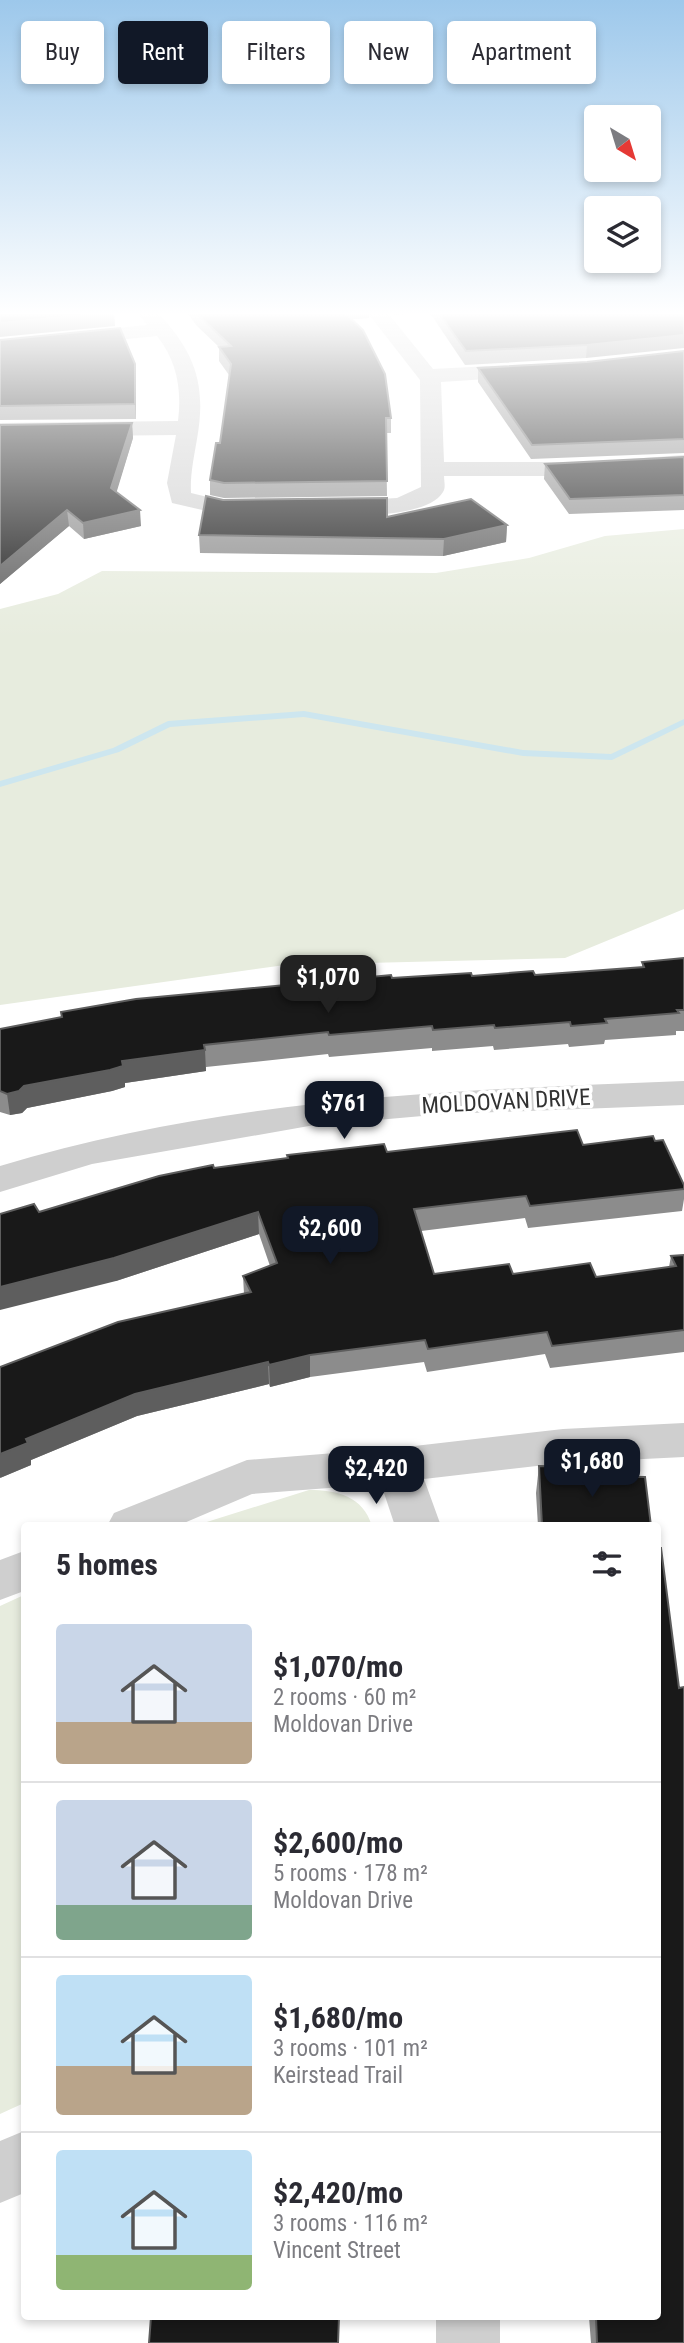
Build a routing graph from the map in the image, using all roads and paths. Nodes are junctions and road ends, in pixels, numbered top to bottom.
1 (190, 421) edge
2 (431, 421) edge
3 (188, 428) junction
4 (0, 430) edge
5 (684, 462) edge
6 (434, 469) junction
7 (313, 507) edge
8 (275, 508) edge
9 (684, 1093) edge
10 (0, 1179) edge
11 (684, 1440) edge
12 (397, 1465) junction
13 (140, 1522) edge
14 (417, 1522) edge
15 (21, 1571) edge
16 (0, 1581) edge
17 (21, 2162) edge
18 (0, 2173) edge
19 (468, 2320) edge
20 (468, 2343) edge

1 - 3 street
2 - 6 street
3 - 4 street
3 - 8 street
5 - 6 street
6 - 7 street
9 - 10 street, MOLDOVAN DRIVE
11 - 12 street
12 - 13 street
12 - 14 street
15 - 16 street
17 - 18 street
19 - 20 street

